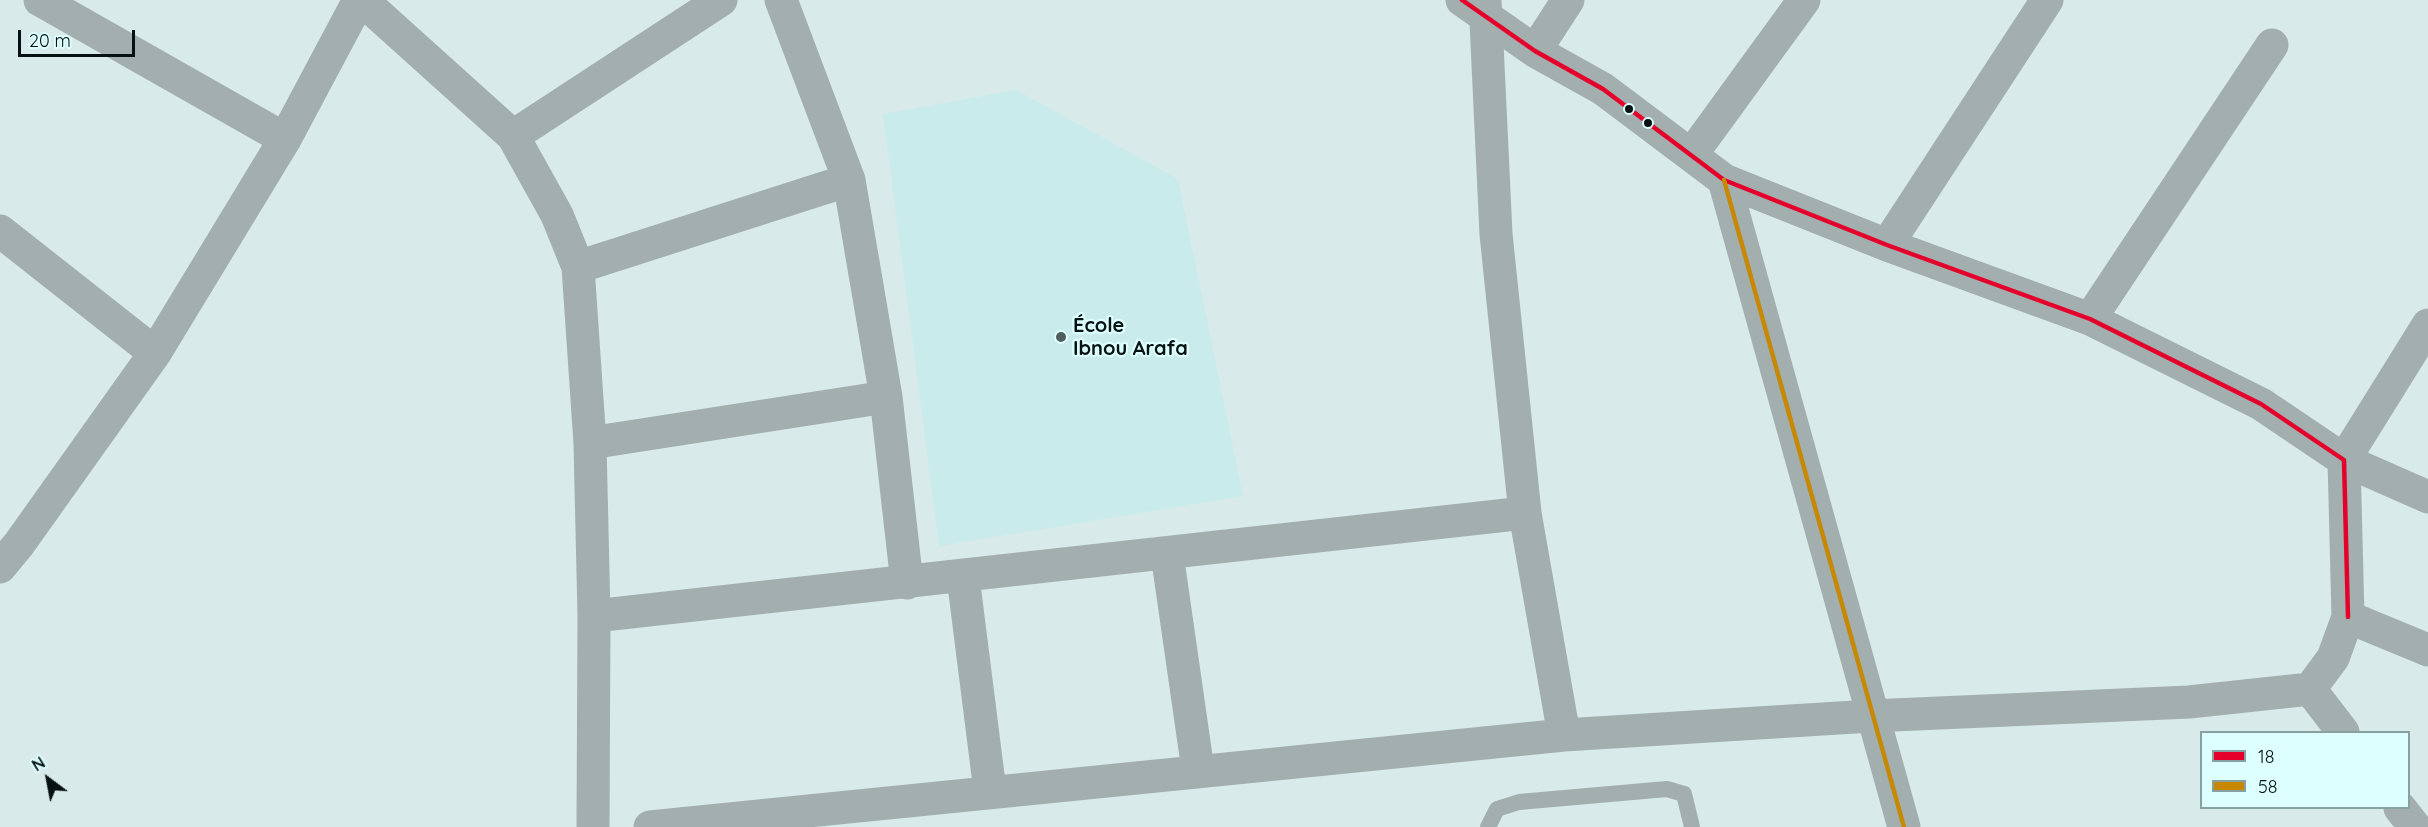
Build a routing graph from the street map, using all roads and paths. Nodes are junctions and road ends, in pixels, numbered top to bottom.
1 (40, 0) edge
2 (360, 0) edge
3 (721, 0) edge
4 (781, 0) edge
5 (1568, 0) edge
6 (1804, 0) edge
7 (2048, 0) edge
8 (1477, 6) edge
9 (2272, 45) dead end
10 (1535, 51) junction
11 (513, 136) junction
12 (285, 139) junction
13 (1692, 154) junction
14 (849, 180) junction
15 (1724, 180) junction
16 (0, 231) edge
17 (1887, 245) junction
18 (578, 267) junction
19 (2090, 319) junction
20 (2428, 325) edge
21 (155, 353) junction
22 (886, 397) junction
23 (590, 443) junction
24 (2344, 460) junction
25 (2428, 496) edge
26 (1526, 513) junction
27 (6, 545) edge
28 (1167, 554) junction
29 (963, 577) junction
30 (908, 583) junction
31 (594, 616) junction
32 (2348, 617) junction
33 (2428, 650) edge
34 (2310, 689) junction
35 (1871, 716) junction
36 (2342, 731) edge
37 (1564, 735) junction
38 (1198, 770) junction
39 (990, 791) junction
40 (2402, 809) edge
41 (593, 827) edge
42 (650, 827) edge
43 (1488, 827) edge
44 (1692, 827) edge
45 (1904, 827) edge
46 (2415, 827) edge

1 - 12 street
2 - 11 street
2 - 12 street
3 - 11 street
4 - 14 street
5 - 10 street
6 - 13 street
7 - 17 street
8 - 10 street
8 - 26 street
9 - 19 street
10 - 13 street
11 - 18 street
12 - 21 street
13 - 15 street
14 - 18 street
14 - 22 street
15 - 17 street
15 - 35 street
16 - 21 street
17 - 19 street
18 - 23 street
19 - 24 street
20 - 24 street
21 - 27 street
22 - 23 street
22 - 30 street
23 - 31 street
24 - 25 street
24 - 32 street
26 - 28 street
26 - 37 street
28 - 29 street
28 - 38 street
29 - 30 street
29 - 39 street
30 - 31 street
31 - 41 street
32 - 33 street
32 - 34 street
34 - 35 street
34 - 36 street
35 - 37 street
35 - 45 street
37 - 38 street
38 - 39 street
39 - 42 street
40 - 46 street
43 - 44 lane

